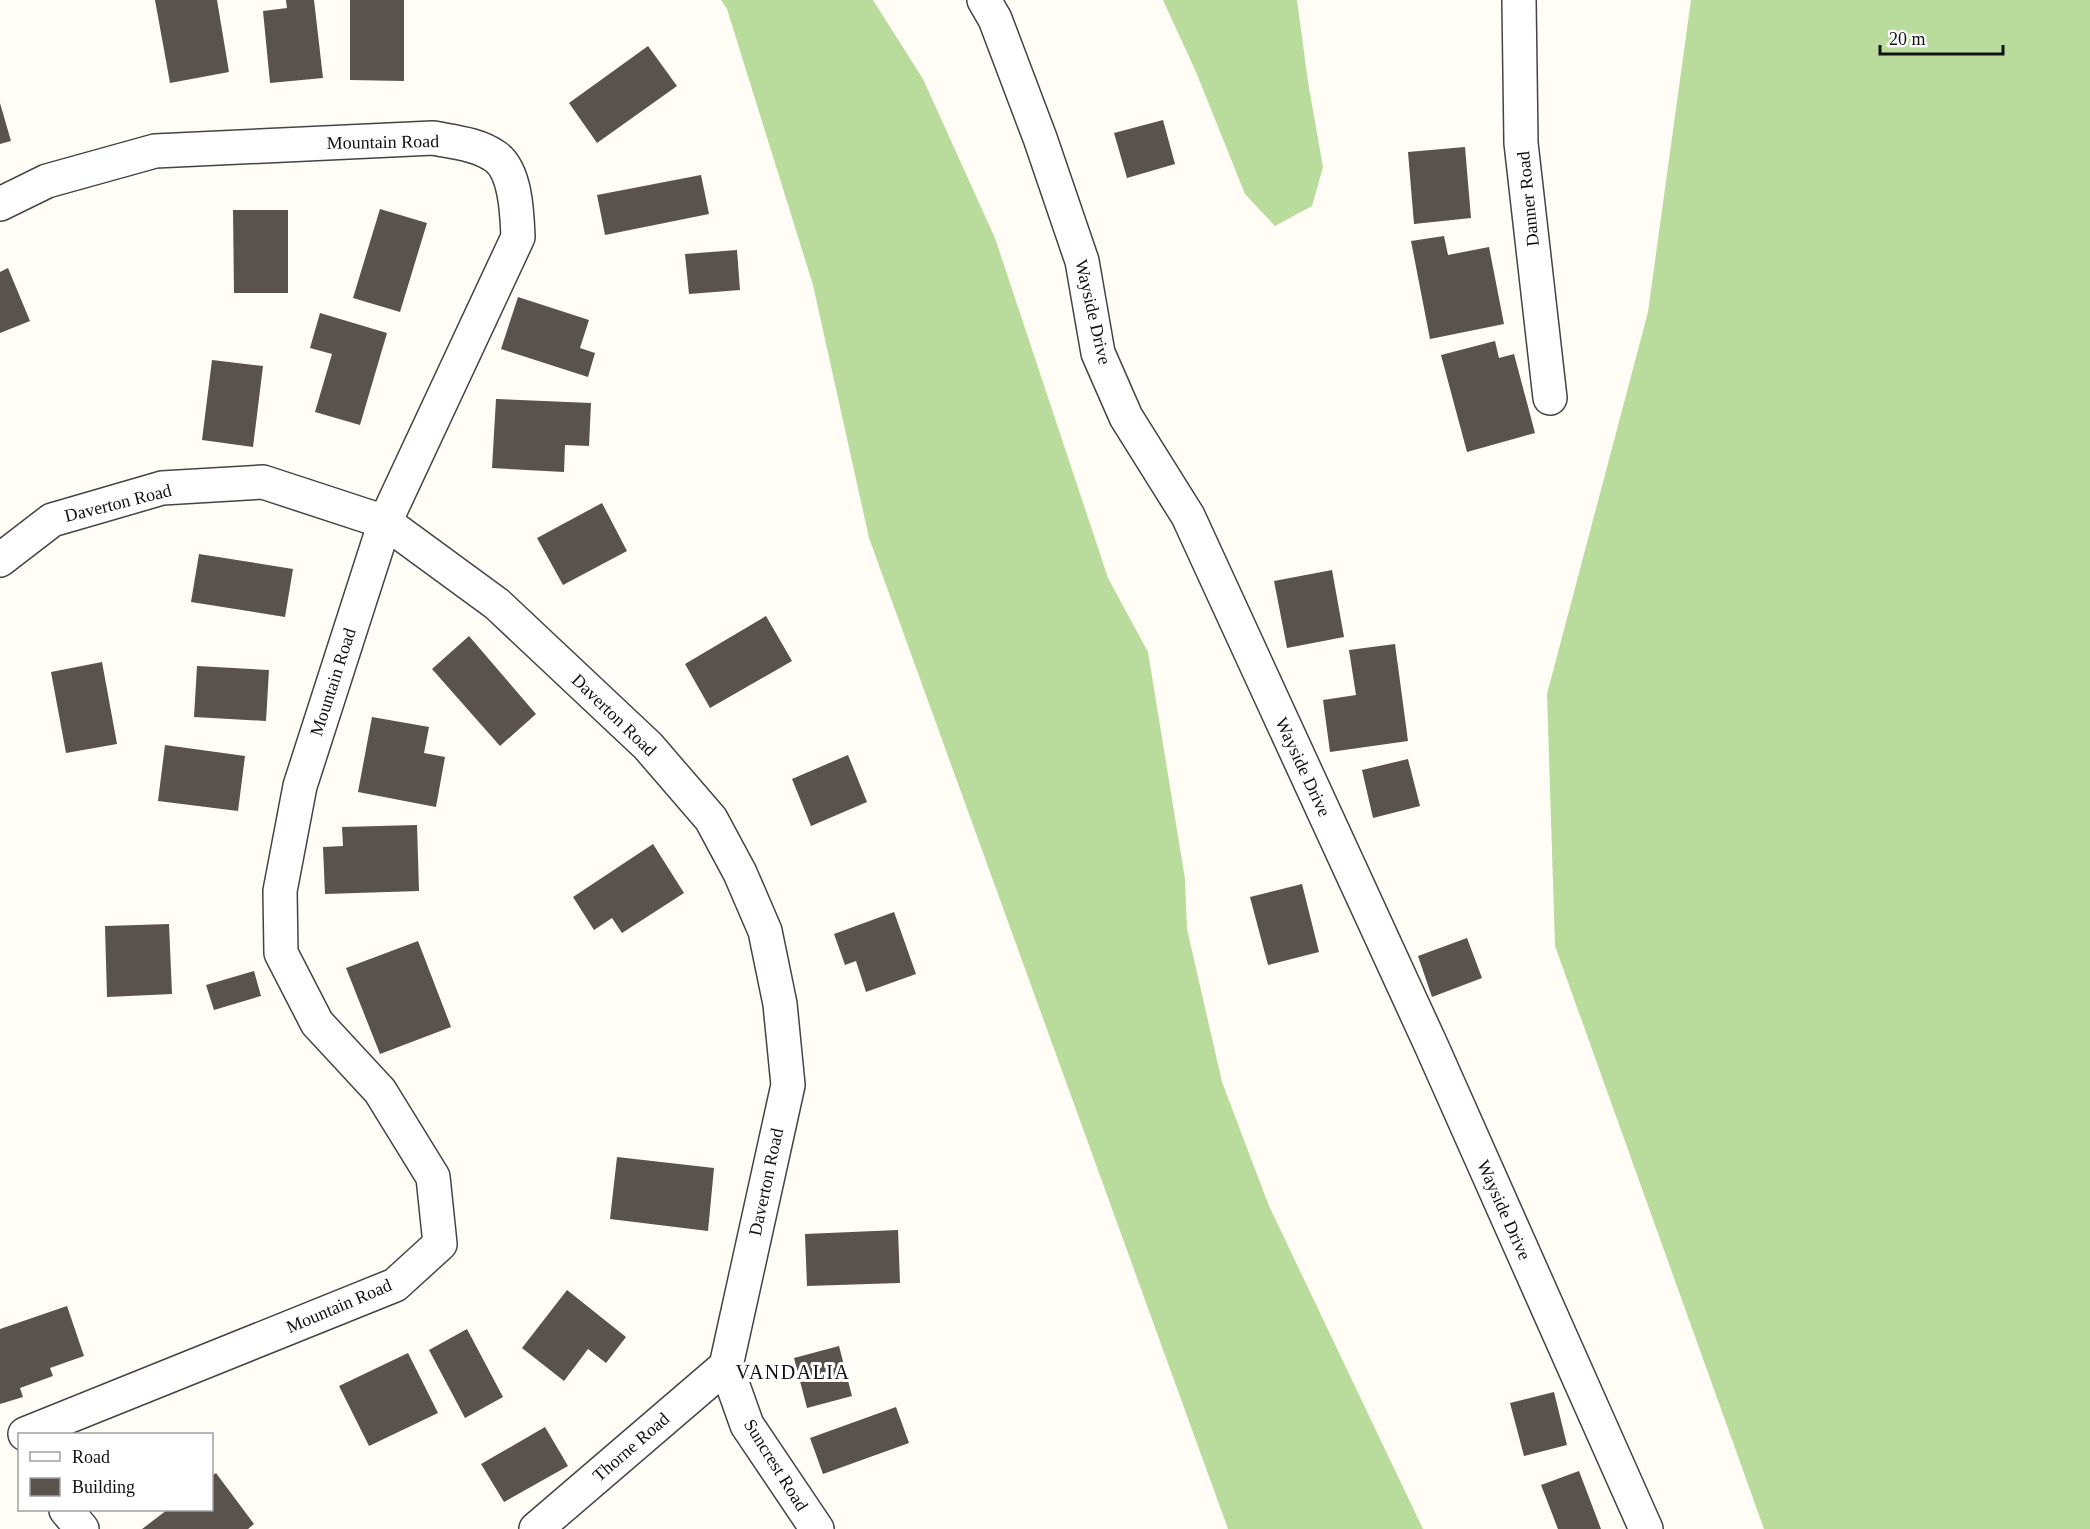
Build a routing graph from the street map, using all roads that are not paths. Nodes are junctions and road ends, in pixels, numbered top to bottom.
1 (984, 0) edge
2 (1520, 0) edge
3 (0, 204) edge
4 (1550, 398) dead end
5 (385, 522) junction
6 (0, 560) edge
7 (726, 1366) junction
8 (34, 1433) edge
9 (68, 1511) edge
10 (82, 1529) edge
11 (536, 1529) edge
12 (817, 1529) edge
13 (1646, 1529) edge

1 - 13 street, Wayside Drive
2 - 4 street, Danner Road
3 - 5 street, Mountain Road
5 - 6 street, Daverton Road
5 - 7 street, Daverton Road
5 - 8 street, Mountain Road
7 - 11 street, Thorne Road
7 - 12 street, Suncrest Road
9 - 10 street

